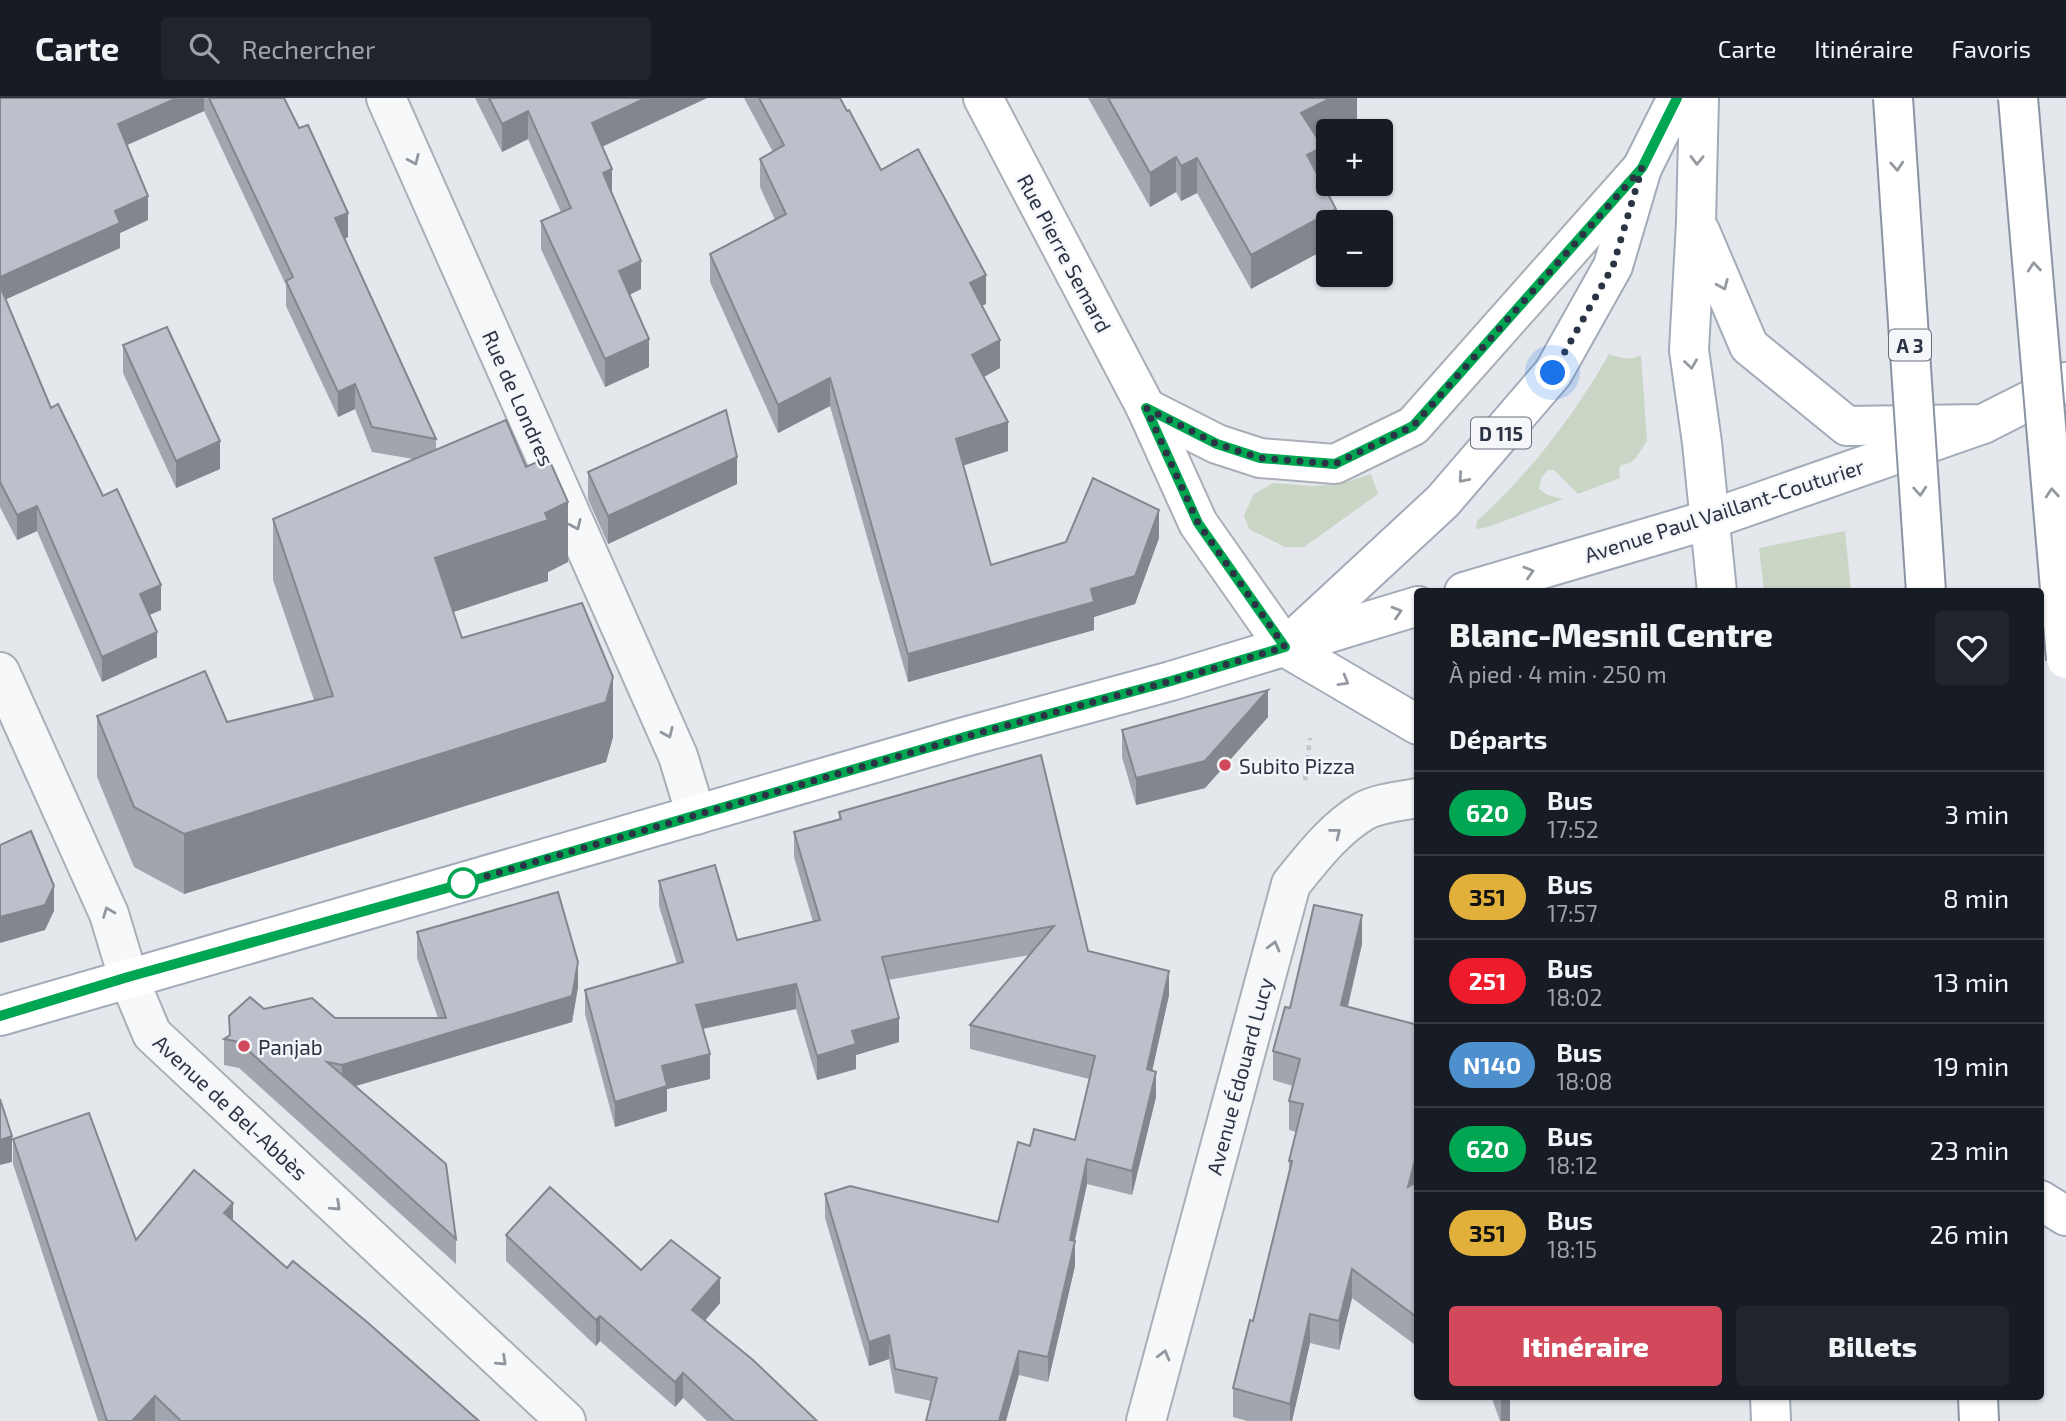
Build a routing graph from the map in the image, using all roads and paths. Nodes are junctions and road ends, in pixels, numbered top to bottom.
1 (386, 98) edge
2 (983, 98) edge
3 (1677, 98) edge
4 (1699, 98) edge
5 (1893, 98) edge
6 (2018, 98) edge
7 (1642, 168) junction
8 (1696, 222) junction
9 (2066, 382) edge
10 (1146, 408) junction
11 (1983, 424) junction
12 (1711, 519) junction
13 (1478, 588) edge
14 (1717, 588) edge
15 (1926, 588) edge
16 (1414, 607) edge
17 (1285, 647) junction
18 (2066, 659) edge
19 (0, 672) edge
20 (1414, 723) edge
21 (1310, 738) dead end
22 (1305, 780) dead end
23 (1414, 799) edge
24 (696, 815) junction
25 (128, 977) junction
26 (0, 1016) edge
27 (2044, 1202) edge
28 (2066, 1216) edge
29 (1770, 1400) edge
30 (1978, 1400) edge
31 (566, 1421) edge
32 (1146, 1421) edge
33 (1771, 1421) edge
34 (1979, 1421) edge

1 -> 24 street, Rue de Londres
2 - 10 main road, Rue Pierre Semard
3 - 7 main road, D 115
4 -> 8 main road
5 -> 15 main road, A 3, bridge
18 -> 6 main road, bridge
7 - 10 main road
7 -> 17 main road, D 115
8 -> 11 main road
8 -> 12 main road
9 - 11 main road, Avenue Paul Vaillant-Couturier
10 - 17 main road, Rue Pierre Semard
11 - 12 main road, Avenue Paul Vaillant-Couturier
13 -> 12 main road, Avenue Paul Vaillant-Couturier
12 - 14 main road
17 -> 16 main road, D 115
17 -> 20 main road
17 - 24 main road, D 115
25 -> 19 street, Avenue de Bel-Abbès
21 - 22 path
32 -> 23 street, Avenue Édouard Lucy
24 - 25 main road, D 115
25 - 26 main road, D 115
25 -> 31 street, Avenue de Bel-Abbès
27 - 28 main road
29 - 33 main road
30 - 34 main road

